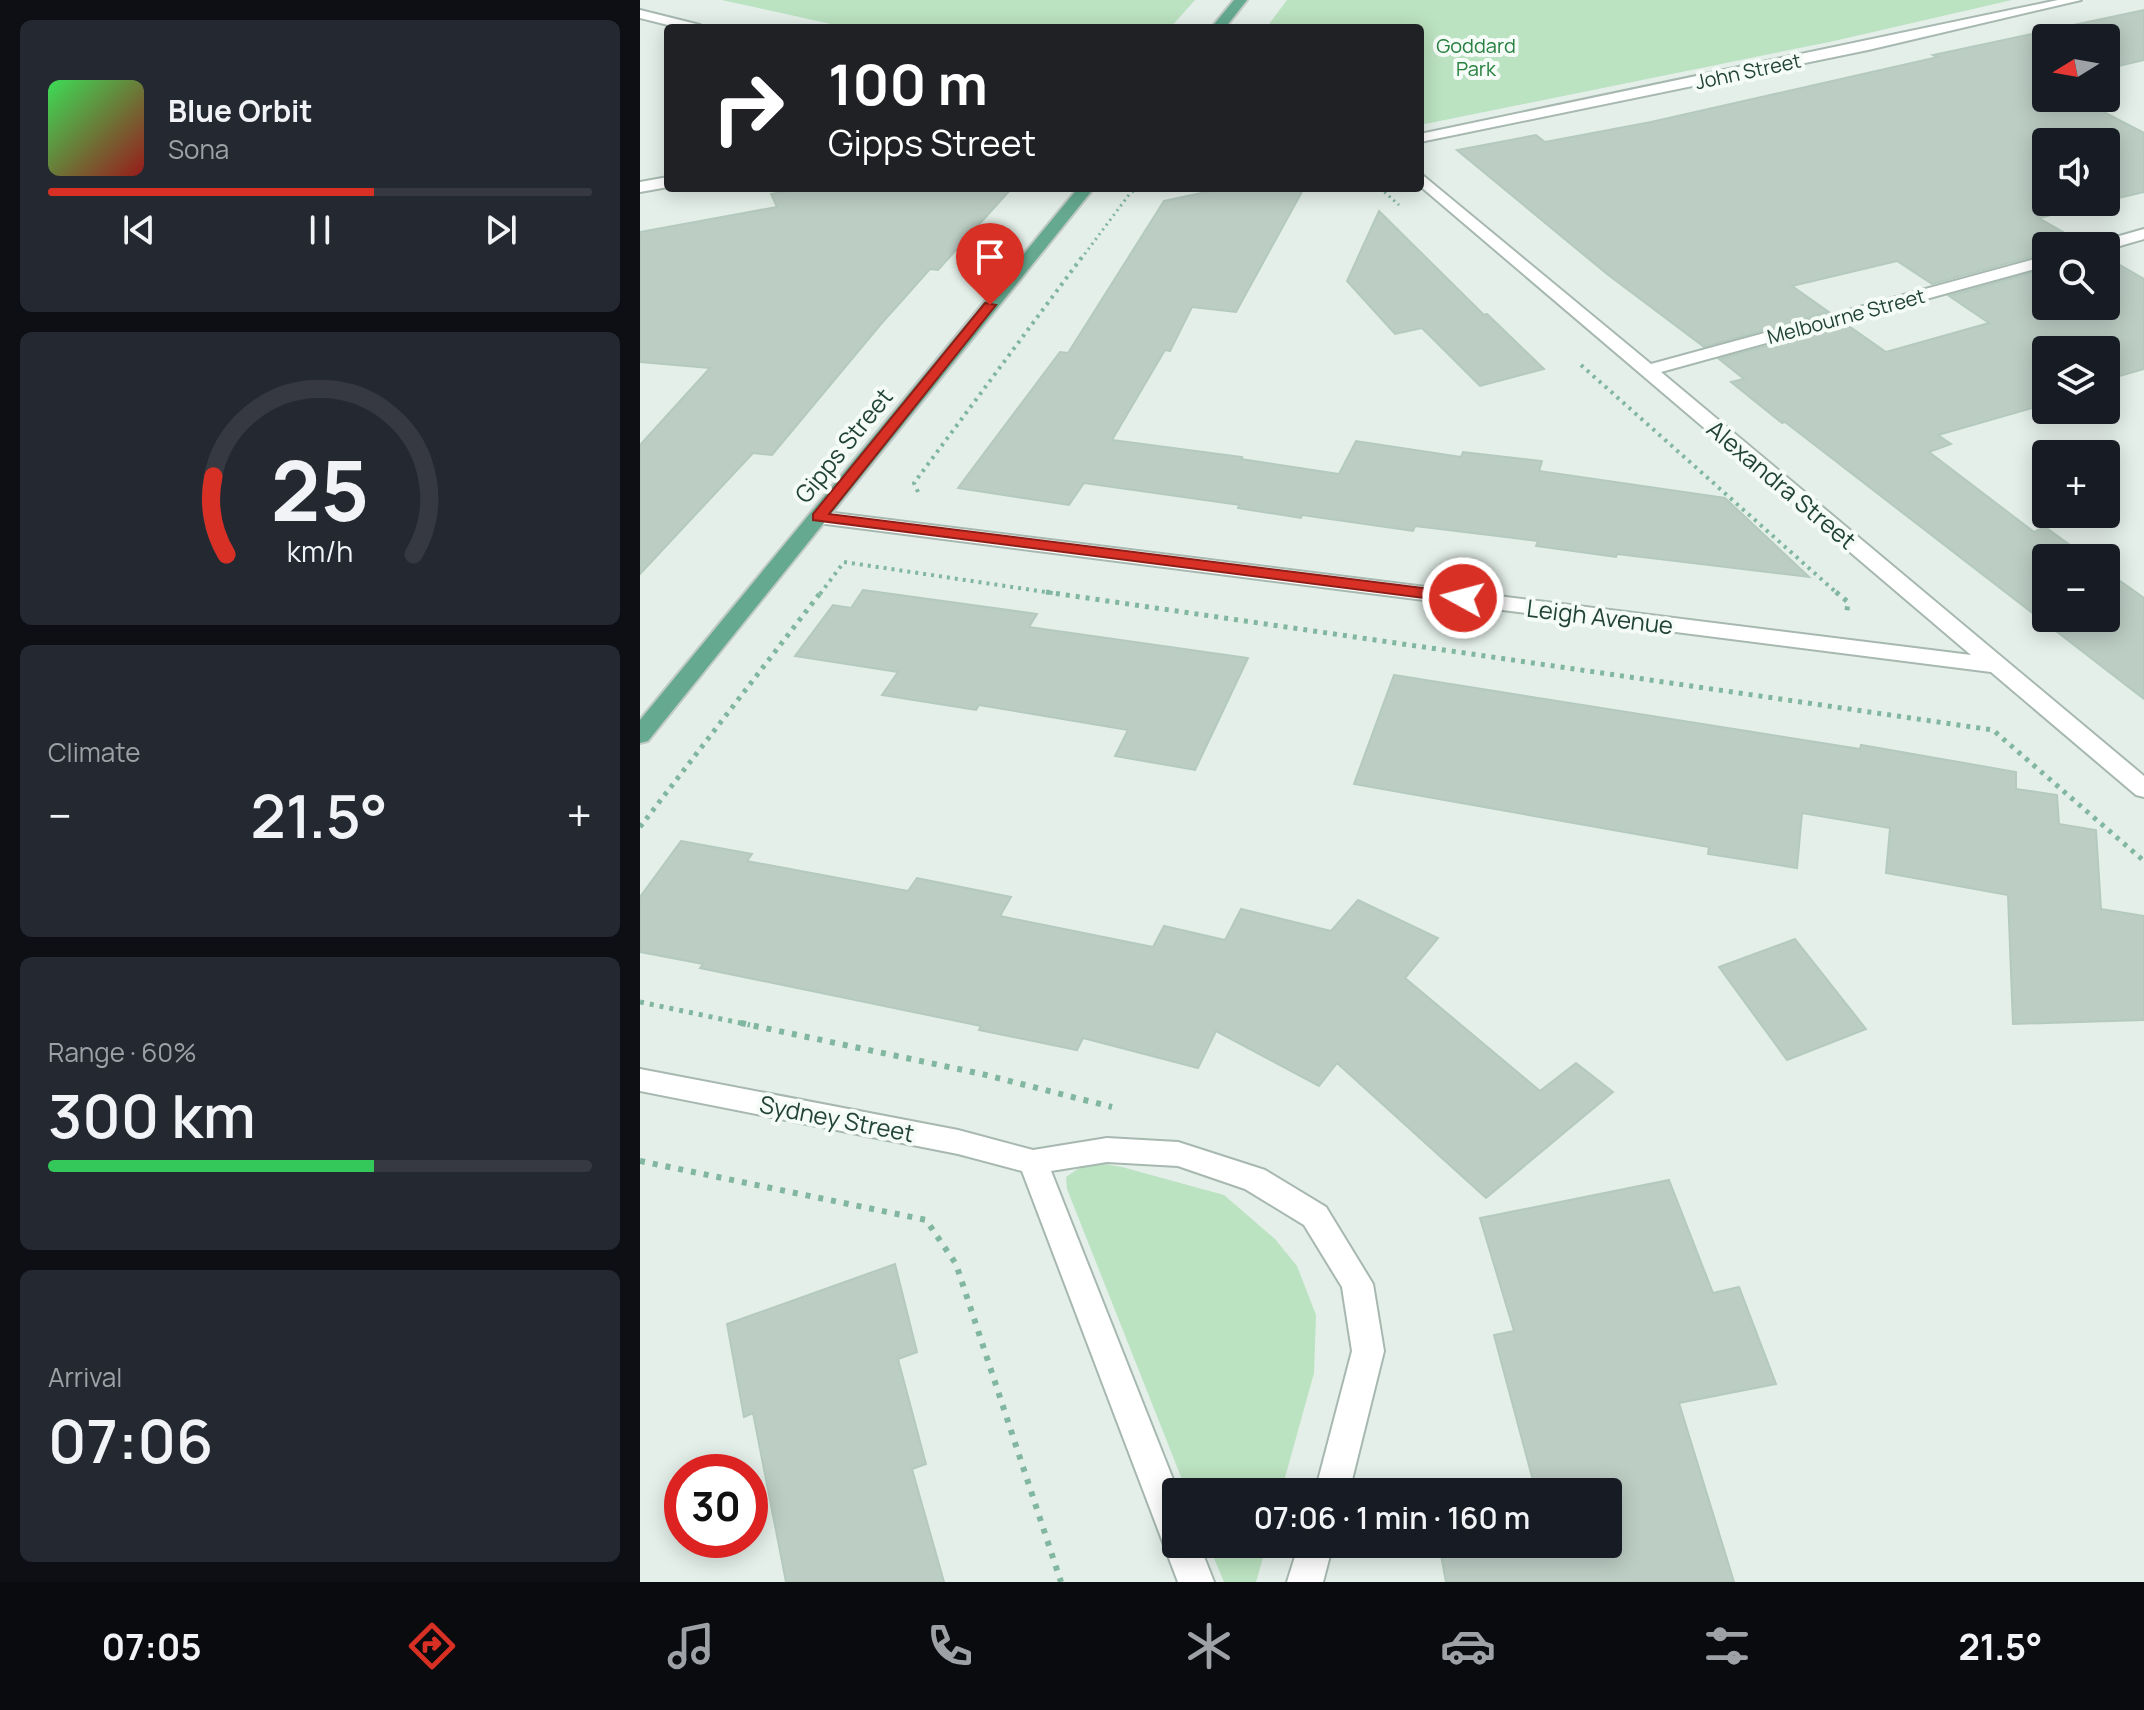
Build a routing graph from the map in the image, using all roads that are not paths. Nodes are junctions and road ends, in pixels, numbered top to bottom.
1 (1241, 0) edge
2 (2075, 0) edge
3 (640, 14) edge
4 (679, 24) edge
5 (1221, 24) edge
6 (1424, 137) edge
7 (1424, 181) edge
8 (664, 183) edge
9 (640, 187) edge
10 (1083, 192) edge
11 (2144, 234) edge
12 (2120, 241) edge
13 (2032, 265) edge
14 (1646, 371) junction
15 (818, 517) junction
16 (2001, 666) junction
17 (640, 735) edge
18 (2144, 789) edge
19 (640, 1080) edge
20 (1033, 1162) junction
21 (1336, 1478) edge
22 (1162, 1494) edge
23 (1187, 1558) edge
24 (1312, 1558) edge
25 (1196, 1582) edge
26 (1305, 1582) edge

1 - 5 main road
2 - 6 street, John Street
3 - 4 street
7 - 14 street, Alexandra Street
8 - 9 street
10 - 15 main road, Gipps Street
11 - 12 street
13 - 14 street, Melbourne Street
14 - 16 street, Alexandra Street
15 - 16 street, Leigh Avenue
15 - 17 main road, Gipps Street
16 - 18 street, Alexandra Street
19 - 20 street, Sydney Street
20 - 21 street, Sydney Street
20 - 22 street
23 - 25 street
24 - 26 street

